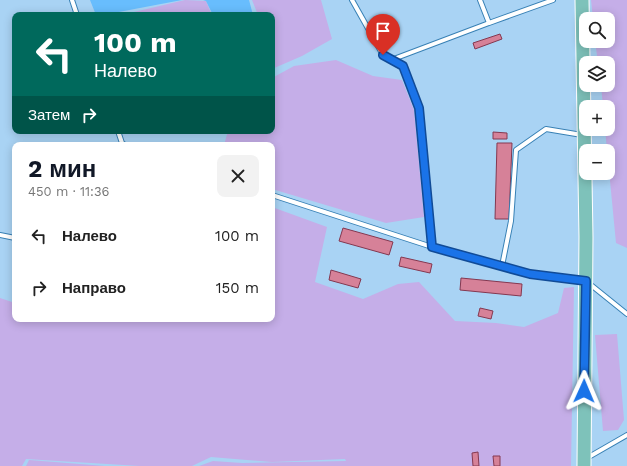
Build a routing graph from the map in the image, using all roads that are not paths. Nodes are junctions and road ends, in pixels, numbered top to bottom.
1 (72, 0) edge
2 (352, 0) edge
3 (480, 0) edge
4 (550, 0) edge
5 (582, 0) edge
6 (76, 12) edge
7 (489, 23) junction
8 (391, 60) junction
9 (584, 100) edge
10 (579, 134) edge
11 (585, 136) edge
12 (275, 195) edge
13 (0, 235) edge
14 (12, 237) edge
15 (432, 247) junction
16 (502, 266) junction
17 (586, 281) junction
18 (627, 314) edge
19 (627, 435) edge
20 (584, 463) edge

1 - 6 lane
2 - 8 lane
3 - 7 lane
4 - 7 lane
5 - 9 main road
7 - 8 lane
8 - 15 lane
10 - 16 lane
11 - 17 main road
12 - 15 lane
13 - 14 lane
15 - 16 lane
16 - 17 lane
17 - 18 lane
17 - 20 main road
19 - 20 lane

